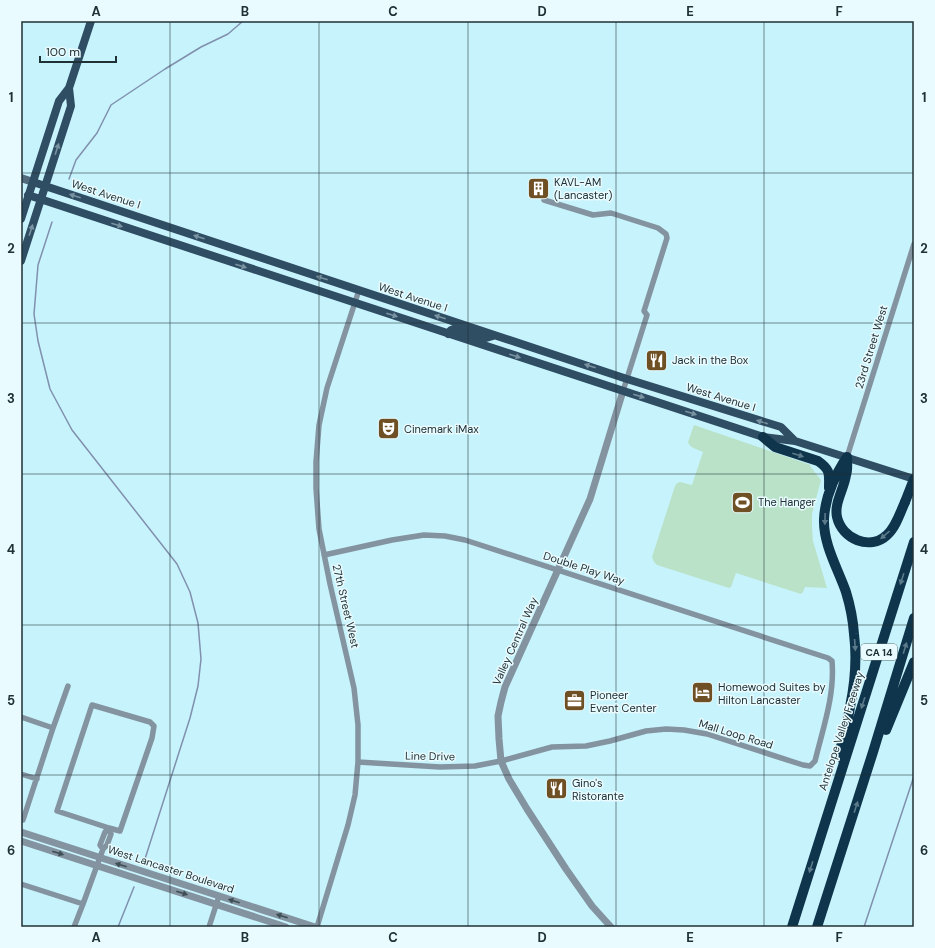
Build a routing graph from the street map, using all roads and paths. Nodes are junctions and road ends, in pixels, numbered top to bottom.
1 (91, 21) edge
2 (69, 88) junction
3 (21, 178) edge
4 (33, 182) junction
5 (45, 186) junction
6 (25, 194) edge
7 (41, 200) junction
8 (544, 200) dead end
9 (21, 219) edge
10 (914, 244) edge
11 (21, 261) edge
12 (359, 290) junction
13 (355, 303) junction
14 (448, 334) junction
15 (496, 335) junction
16 (627, 379) junction
17 (623, 391) junction
18 (763, 437) junction
19 (795, 441) junction
20 (847, 457) junction
21 (914, 479) edge
22 (829, 495) junction
23 (914, 542) edge
24 (324, 555) junction
25 (558, 570) junction
26 (914, 618) edge
27 (832, 661) joint
28 (914, 662) edge
29 (68, 686) dead end
30 (21, 717) edge
31 (53, 728) junction
32 (873, 752) junction
33 (501, 761) junction
34 (358, 762) junction
35 (844, 763) junction
36 (21, 774) edge
37 (37, 779) junction
38 (23, 820) dead end
39 (108, 828) junction
40 (21, 832) edge
41 (21, 841) edge
42 (100, 858) junction
43 (97, 866) junction
44 (21, 884) edge
45 (219, 896) junction
46 (83, 904) junction
47 (216, 904) junction
48 (74, 927) edge
49 (209, 927) edge
50 (286, 927) edge
51 (316, 927) edge
52 (612, 927) edge
53 (792, 927) edge
54 (817, 927) edge

1 - 2 main road
2 - 4 main road
5 -> 2 main road
3 - 4 main road, West Avenue I
4 - 5 main road, West Avenue I
4 - 6 main road
5 - 7 main road
12 -> 5 main road, West Avenue I
6 - 7 main road, West Avenue I
6 - 9 main road
11 -> 7 main road
7 -> 13 main road, West Avenue I
8 - 16 street
10 - 20 street, 23rd Street West
12 - 13 street, 27th Street West
15 -> 12 main road, West Avenue I
13 -> 14 main road, West Avenue I
13 - 24 street, 27th Street West
14 - 15 main road
14 -> 17 main road, West Avenue I
16 -> 15 main road, West Avenue I
16 - 17 street
19 -> 16 main road, West Avenue I
17 -> 18 main road, West Avenue I
17 - 25 street, Valley Central Way
18 - 19 main road, West Avenue I
18 -> 22 highway
19 - 20 main road, West Avenue I
20 - 21 main road, West Avenue I
21 -> 20 highway, bridge
20 - 22 highway
22 -> 35 highway
23 -> 35 highway, Antelope Valley Freeway / CA 14
24 - 25 street, Double Play Way
24 - 34 street, 27th Street West
25 - 27 street, Double Play Way
25 - 33 street, Valley Central Way
32 -> 26 highway, CA 14
27 - 33 street, Mall Loop Road
28 - 32 highway
29 - 31 street
30 - 31 street
31 - 37 street
54 -> 32 highway, CA 14
33 - 34 street, Line Drive
33 - 52 street, Valley Central Way
34 - 51 street, 27th Street West
35 -> 53 highway, Antelope Valley Freeway / CA 14
36 - 37 street
37 - 38 street
39 - 39 street
39 - 42 street
40 - 42 street, West Lancaster Boulevard
41 -> 43 street, West Lancaster Boulevard
42 - 43 street
45 -> 42 street, West Lancaster Boulevard
43 - 46 street
43 -> 47 street, West Lancaster Boulevard
44 - 46 street
45 - 47 street
51 -> 45 street, West Lancaster Boulevard
46 - 48 street
47 - 49 street
47 - 50 street, West Lancaster Boulevard

